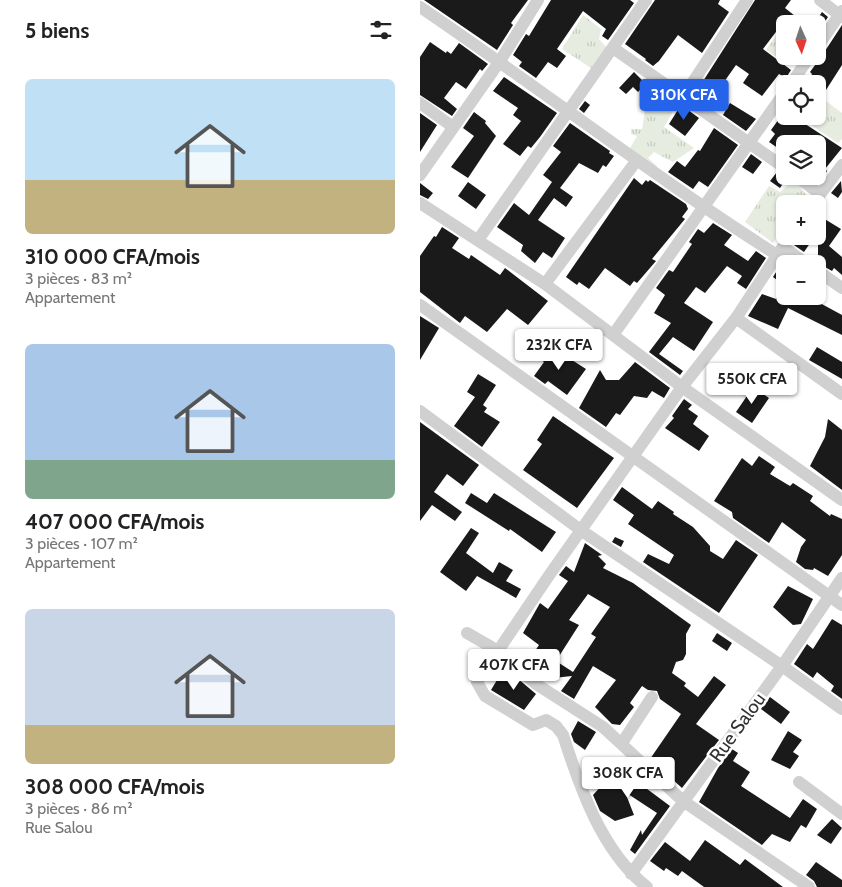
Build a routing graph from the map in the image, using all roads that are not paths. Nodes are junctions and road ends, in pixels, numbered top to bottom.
1 (538, 0) edge
2 (646, 0) edge
3 (747, 0) edge
4 (820, 0) edge
5 (420, 6) edge
6 (841, 14) edge
7 (826, 35) edge
8 (613, 48) junction
9 (500, 61) junction
10 (683, 97) junction
11 (420, 103) edge
12 (776, 105) edge
13 (570, 112) junction
14 (453, 127) junction
15 (750, 142) junction
16 (637, 160) junction
17 (776, 161) edge
18 (842, 165) edge
19 (420, 174) edge
20 (804, 185) edge
21 (813, 195) edge
22 (820, 195) edge
23 (420, 203) edge
24 (704, 209) junction
25 (478, 240) junction
26 (783, 246) edge
27 (795, 255) edge
28 (826, 277) edge
29 (546, 284) junction
30 (842, 288) edge
31 (420, 305) edge
32 (736, 318) junction
33 (613, 335) junction
34 (682, 387) junction
35 (842, 394) edge
36 (420, 411) edge
37 (633, 458) junction
38 (842, 500) edge
39 (582, 530) junction
40 (842, 578) edge
41 (830, 596) junction
42 (842, 604) edge
43 (467, 634) dead end
44 (500, 652) junction
45 (782, 666) junction
46 (652, 697) dead end
47 (842, 709) edge
48 (622, 743) junction
49 (799, 782) dead end
50 (683, 801) junction
51 (842, 814) edge
52 (631, 874) junction
53 (647, 887) edge
54 (809, 887) edge

1 - 9 street
2 - 8 street
3 - 10 street
4 - 6 street
5 - 9 street
6 - 7 street
8 - 10 street
8 - 13 street
9 - 13 street
9 - 14 street
10 - 15 street
11 - 14 street
12 - 15 street
13 - 16 street
13 - 25 street
14 - 19 street
15 - 17 street
15 - 24 street
16 - 24 street
16 - 29 street
18 - 22 street
20 - 21 street
23 - 25 street
24 - 26 street
24 - 33 street
25 - 29 street
26 - 27 street
26 - 32 street
28 - 30 street
29 - 33 street
31 - 37 street
32 - 34 street
32 - 35 street
33 - 34 street
34 - 37 street
34 - 38 street
36 - 39 street
37 - 39 street
37 - 41 street
39 - 44 street
39 - 45 street
40 - 41 street, Rue Salou
41 - 42 street
41 - 45 street, Rue Salou
43 - 44 street
44 - 48 street
44 - 52 street
45 - 47 street
45 - 50 street, Rue Salou
46 - 48 street
48 - 50 street
49 - 51 street
50 - 52 street, Rue Salou
50 - 54 street
52 - 53 street

